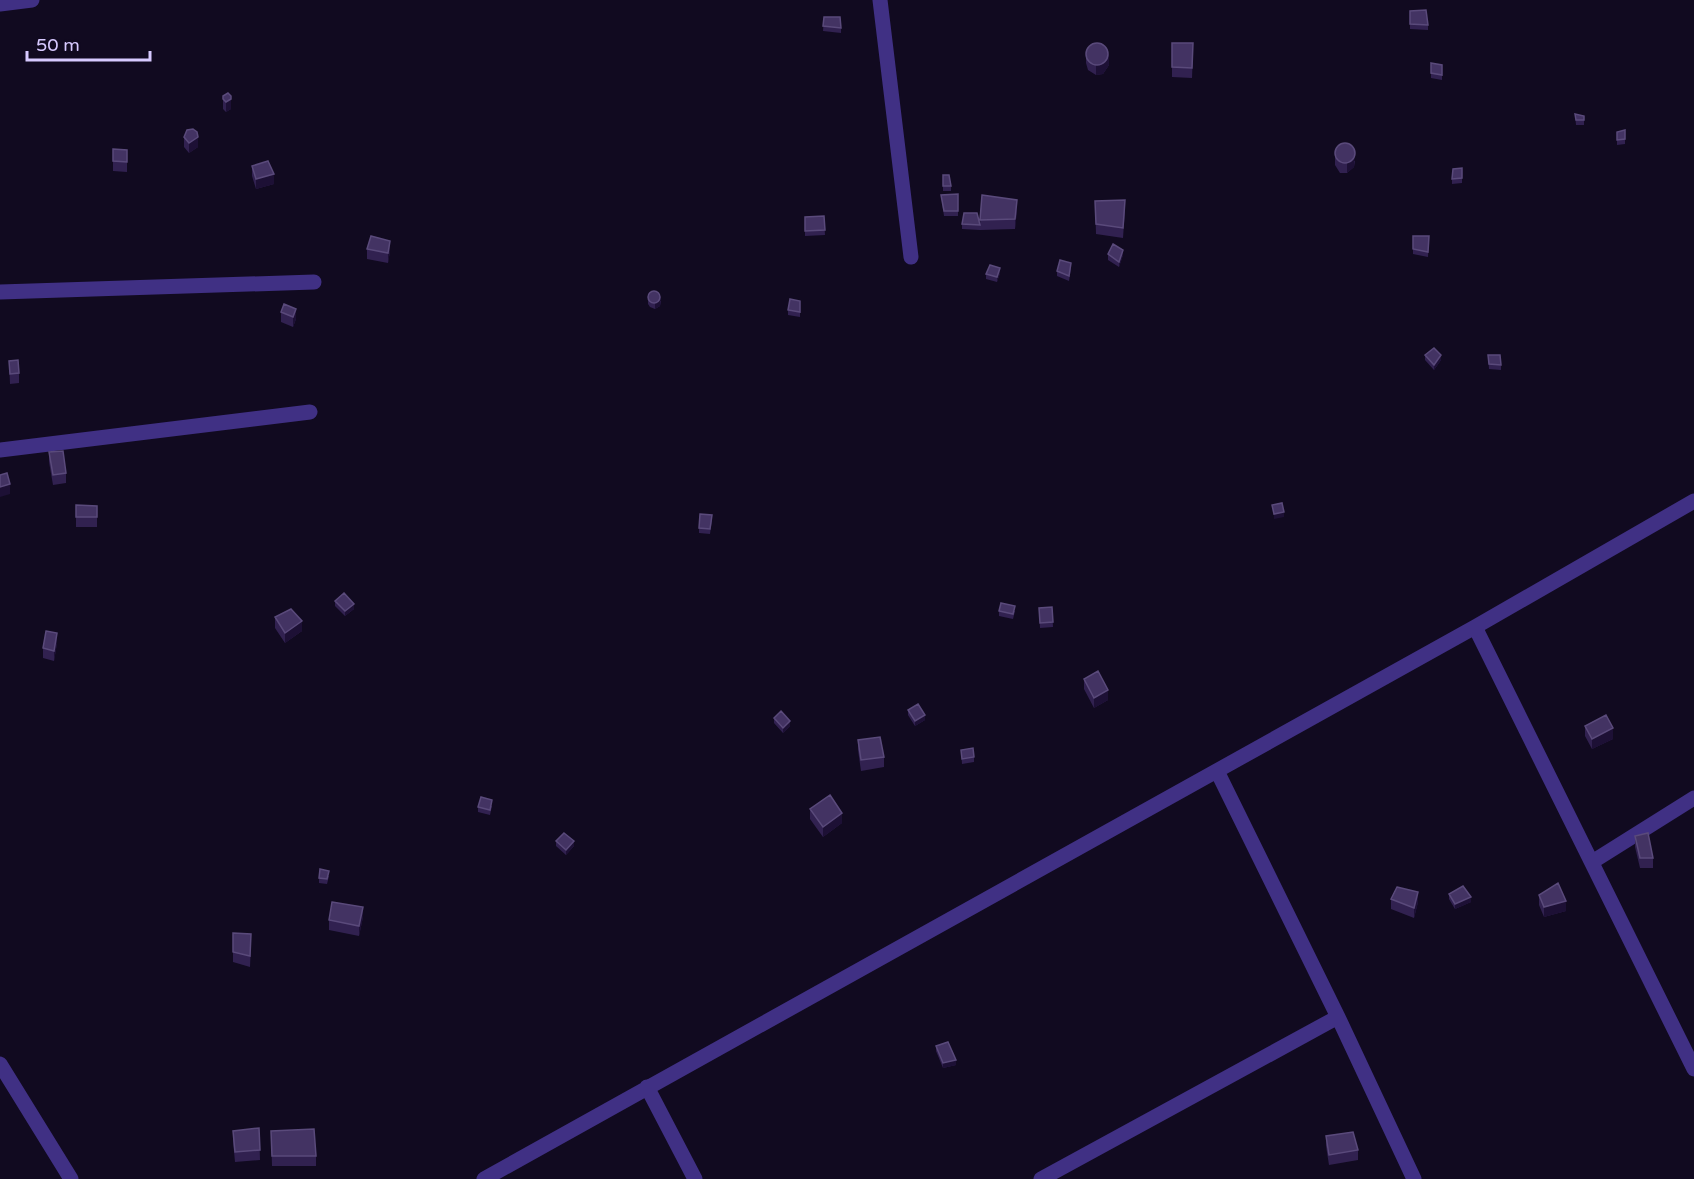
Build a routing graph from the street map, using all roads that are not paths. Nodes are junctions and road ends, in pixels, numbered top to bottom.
1 (32, 0) edge
2 (880, 0) edge
3 (0, 4) edge
4 (911, 257) dead end
5 (314, 282) dead end
6 (0, 292) edge
7 (310, 412) dead end
8 (0, 450) edge
9 (1694, 501) edge
10 (1475, 627) junction
11 (1217, 771) junction
12 (1694, 798) edge
13 (1592, 862) junction
14 (1338, 1017) junction
15 (0, 1064) edge
16 (1694, 1069) edge
17 (647, 1087) junction
18 (71, 1179) edge
19 (484, 1179) edge
20 (695, 1179) edge
21 (1041, 1179) edge
22 (1414, 1179) edge

1 - 3 street
2 - 4 street
5 - 6 street
7 - 8 street
9 - 10 street
10 - 11 street
10 - 13 street
11 - 14 street
11 - 17 street
12 - 13 street
13 - 16 street
14 - 21 street
14 - 22 street
15 - 18 street
17 - 19 street
17 - 20 street

